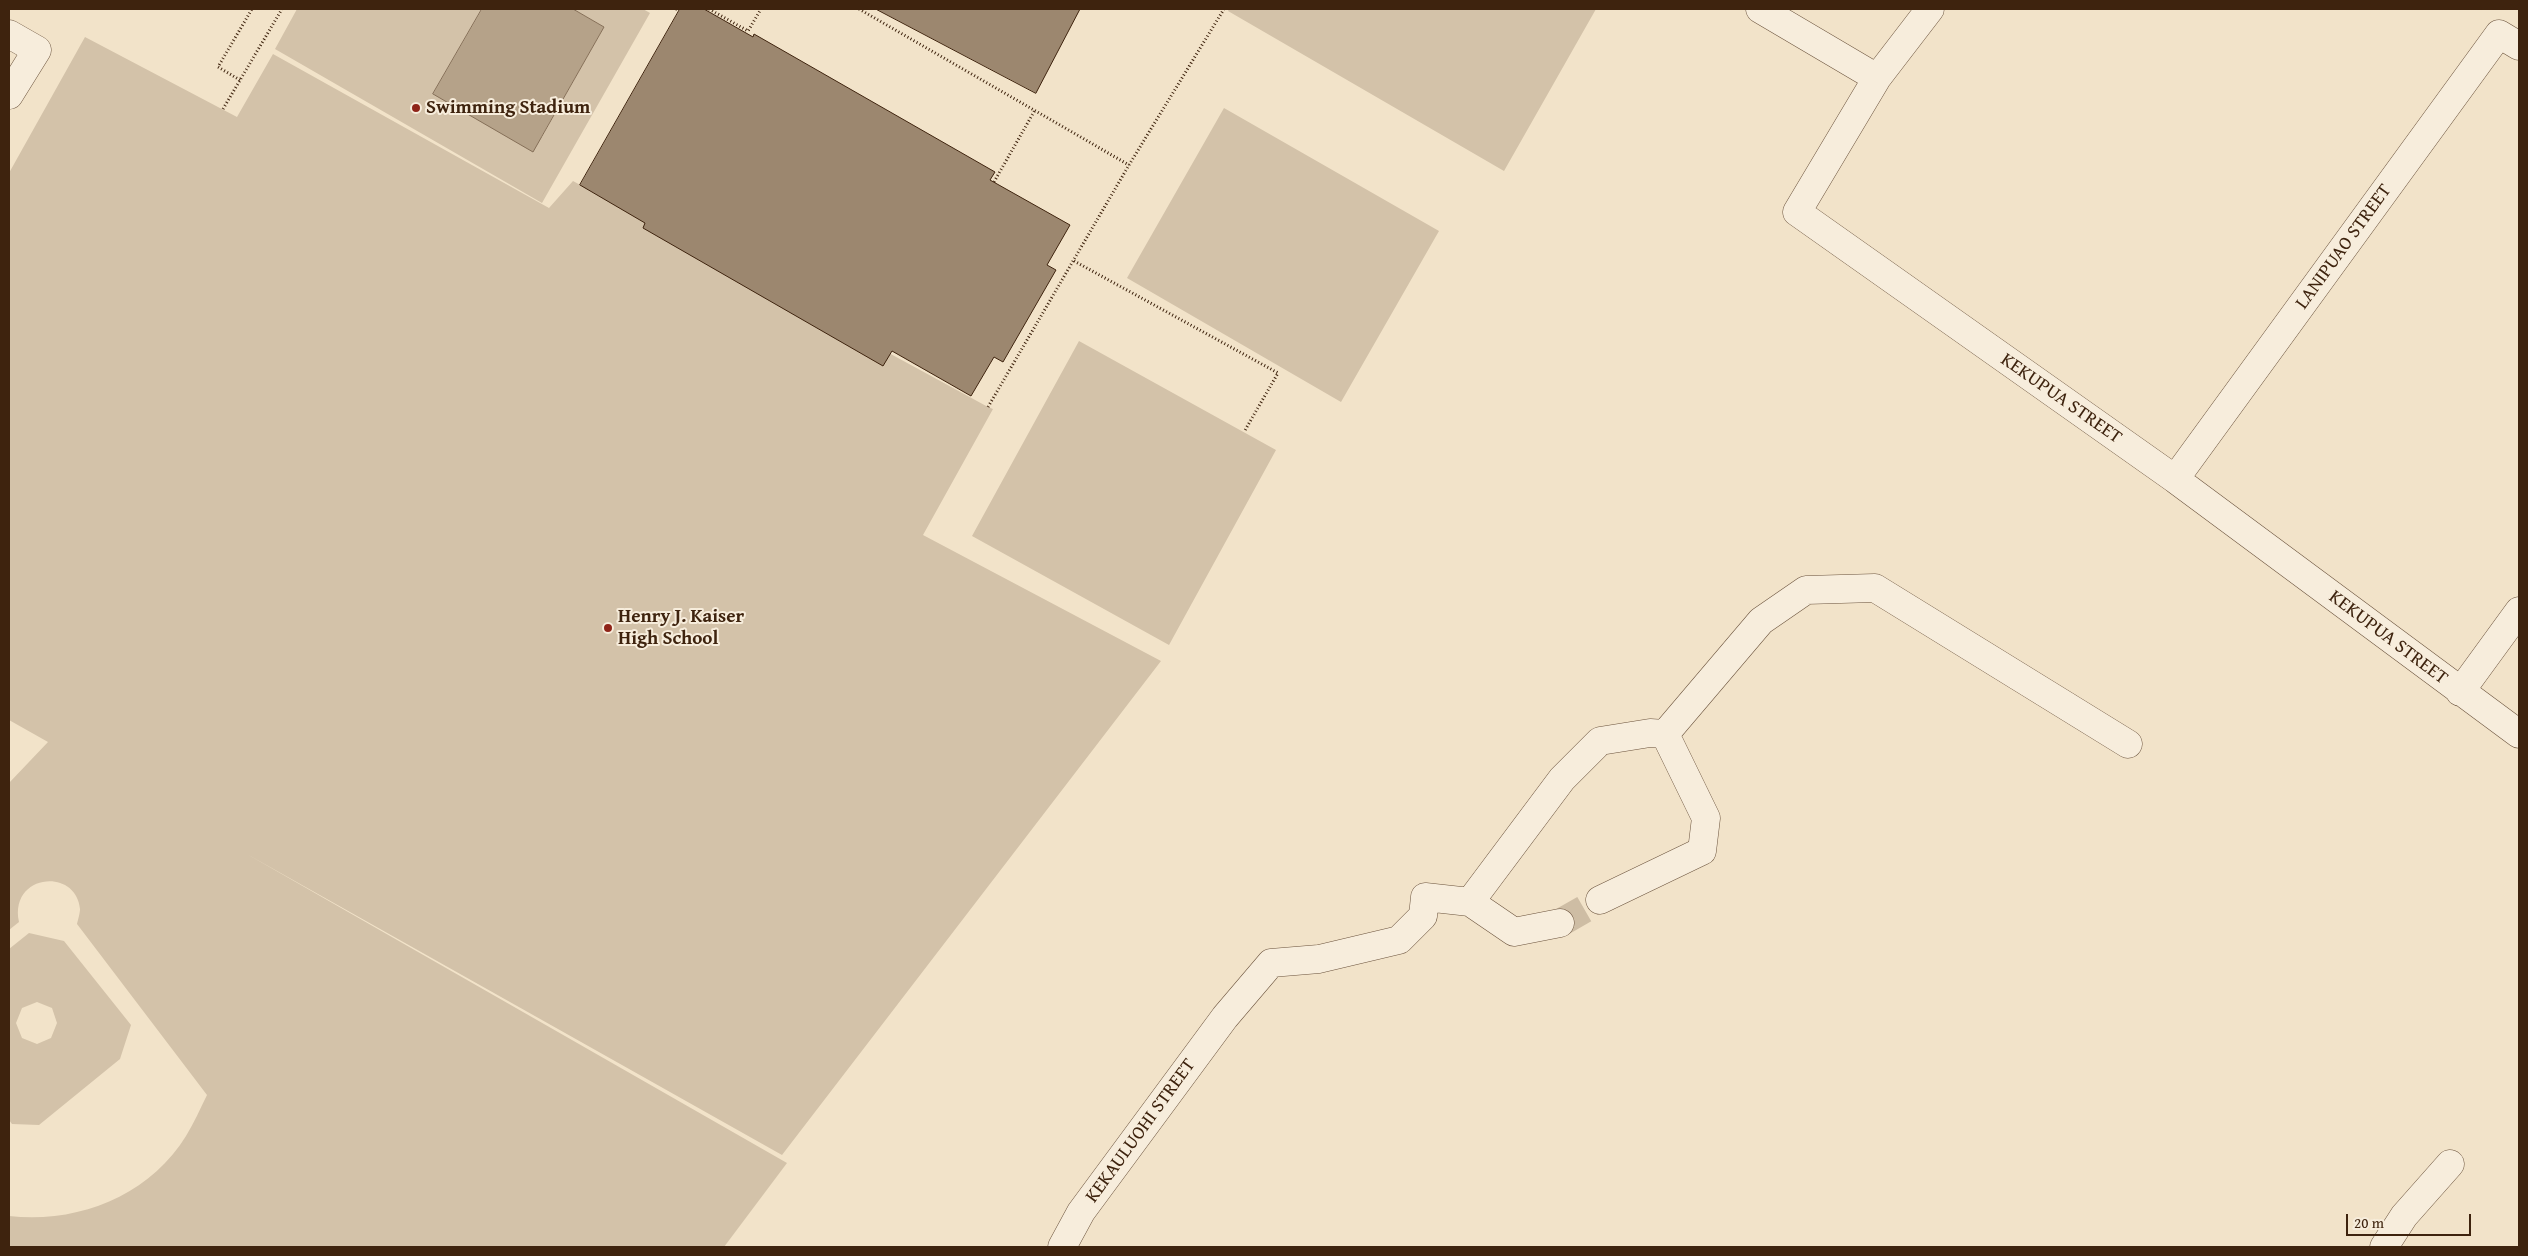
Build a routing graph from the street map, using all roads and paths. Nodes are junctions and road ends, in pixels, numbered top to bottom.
1 (252, 9) edge
2 (282, 9) edge
3 (709, 9) edge
4 (761, 9) edge
5 (859, 9) edge
6 (1224, 9) edge
7 (1760, 9) edge
8 (1930, 9) edge
9 (9, 34) edge
10 (2519, 46) edge
11 (1877, 78) junction
12 (240, 80) junction
13 (9, 95) edge
14 (223, 109) dead end
15 (1035, 110) junction
16 (1129, 165) junction
17 (994, 182) dead end
18 (1074, 261) junction
19 (988, 407) dead end
20 (1244, 432) dead end
21 (2175, 479) junction
22 (2519, 611) edge
23 (2460, 692) junction
24 (1665, 734) junction
25 (2519, 734) edge
26 (2128, 744) dead end
27 (1600, 900) tunnel mouth
28 (1470, 902) junction
29 (1560, 923) tunnel mouth
30 (2450, 1164) dead end
31 (1062, 1247) edge
32 (2384, 1247) edge

1 - 12 path
2 - 12 path
3 - 4 path
5 - 15 path
6 - 16 path
7 - 11 street
8 - 11 street, KEKUPUA STREET
9 - 13 street
10 - 21 street, LANIPUAO STREET
11 - 21 street, KEKUPUA STREET
12 - 14 path
15 - 16 path
15 - 17 path
16 - 18 path
18 - 19 path
18 - 20 path
21 - 23 street, KEKUPUA STREET
22 - 23 street
23 - 25 street, KEKUPUA STREET
24 - 26 street
24 - 27 street
24 - 28 street
28 - 29 street
28 - 31 street, KEKAULUOHI STREET
30 - 32 street

